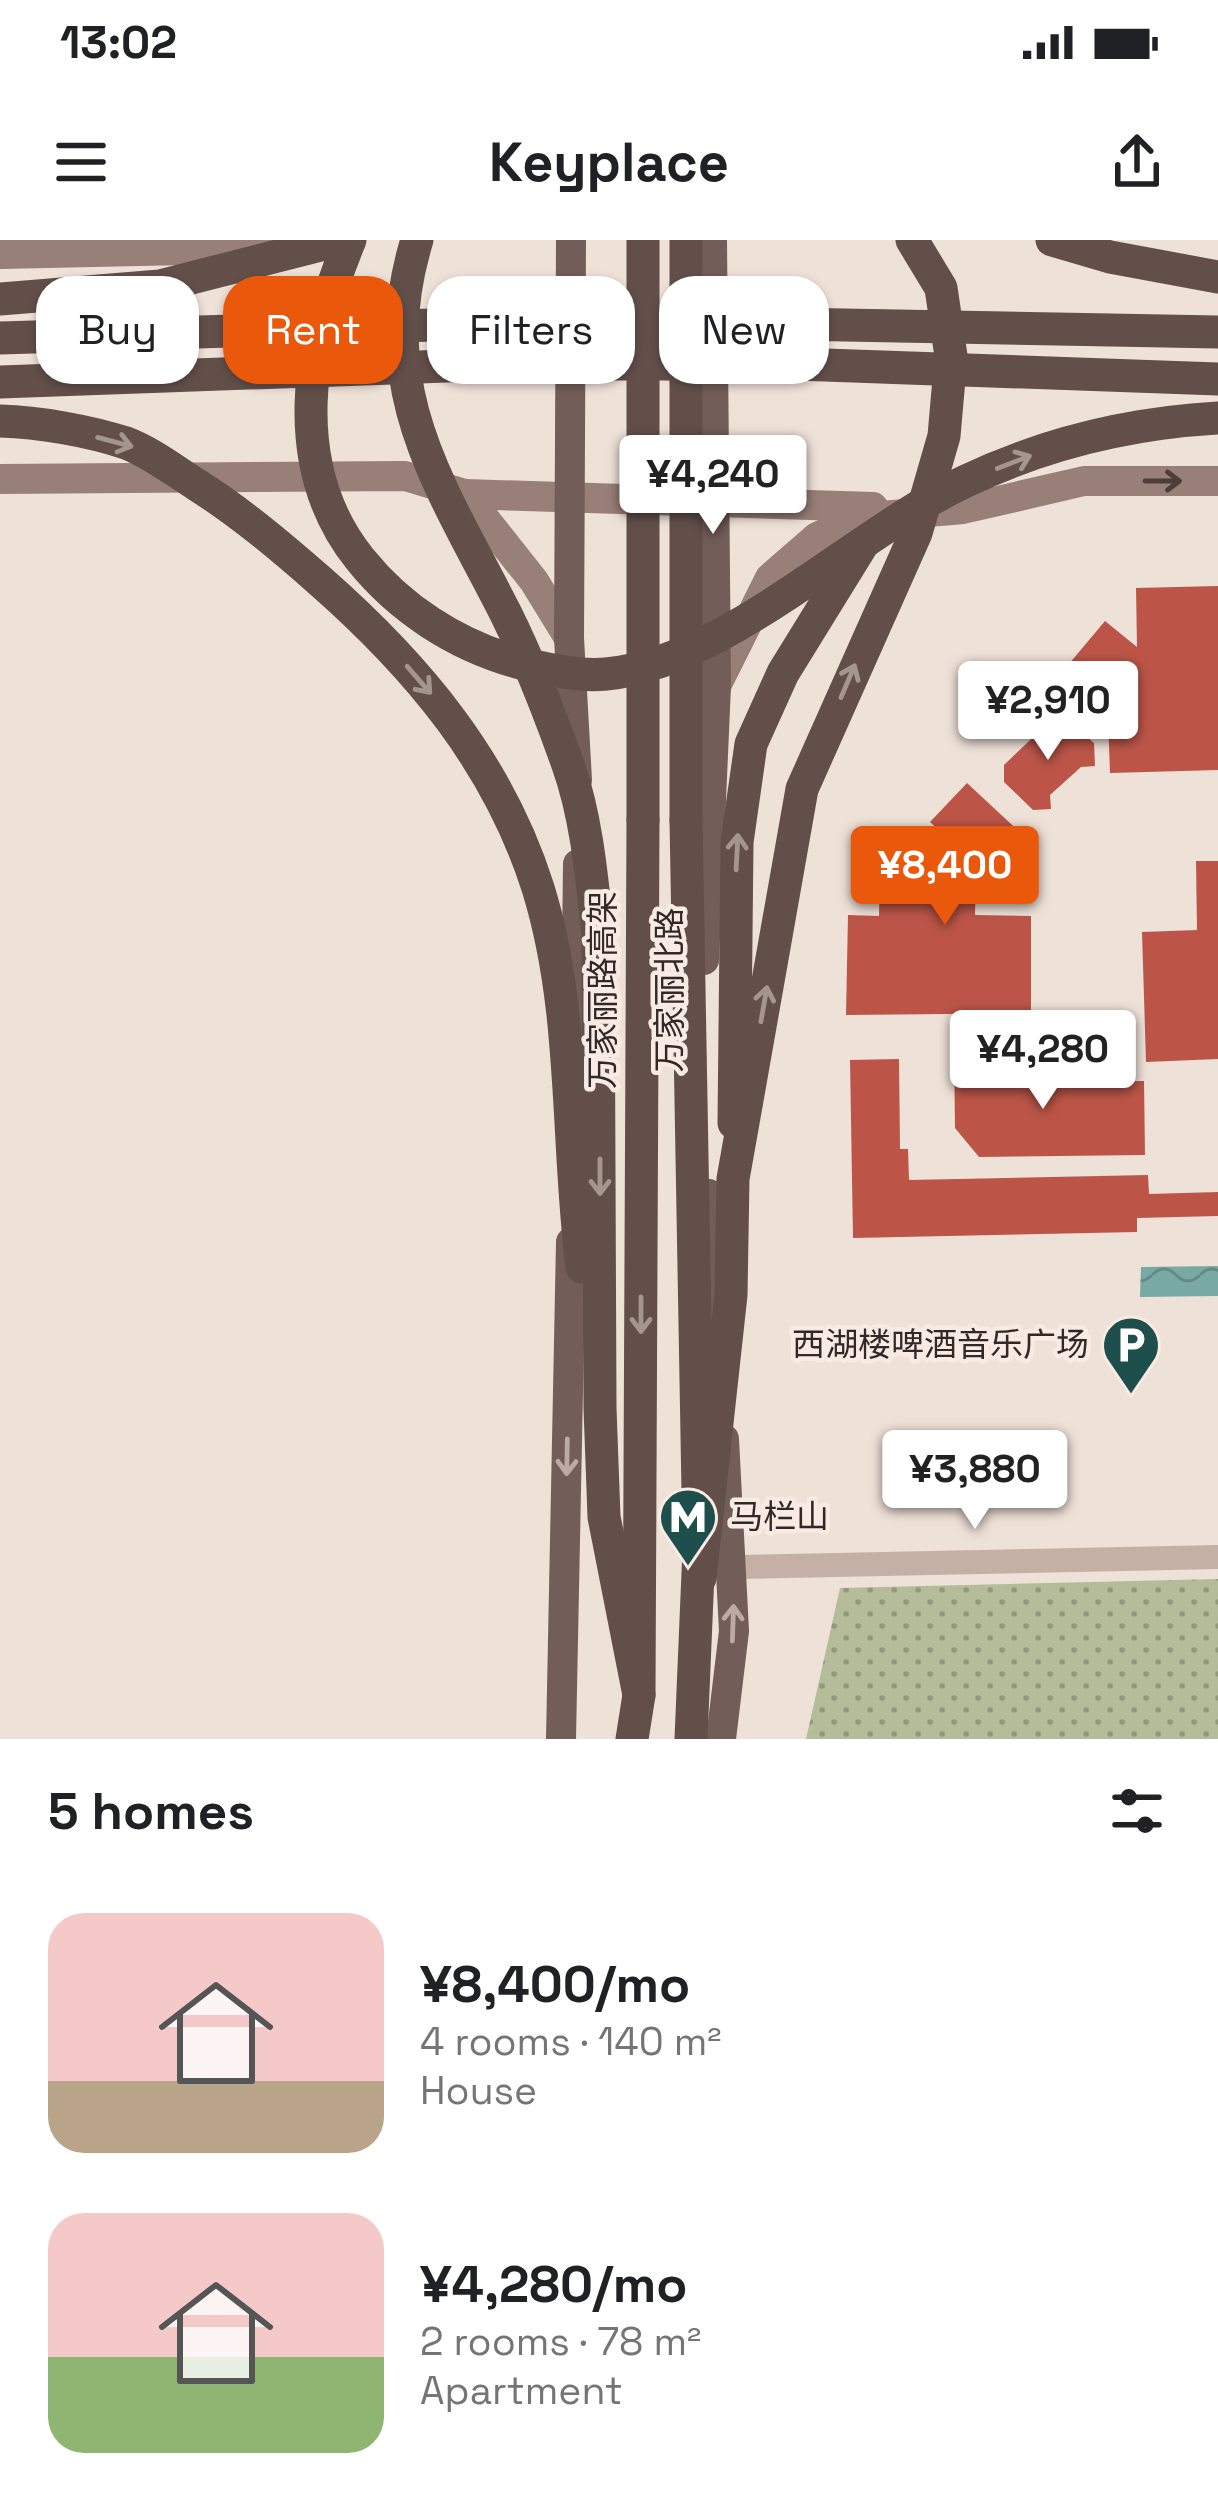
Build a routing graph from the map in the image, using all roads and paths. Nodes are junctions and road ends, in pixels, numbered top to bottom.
1 (336, 240) edge
2 (350, 240) edge
3 (417, 240) edge
4 (571, 240) edge
5 (643, 240) edge
6 (686, 240) edge
7 (712, 240) edge
8 (912, 240) edge
9 (1052, 240) edge
10 (1141, 240) edge
11 (0, 254) edge
12 (1218, 268) edge
13 (1218, 277) edge
14 (0, 299) edge
15 (1218, 332) edge
16 (0, 338) edge
17 (1218, 379) edge
18 (0, 382) edge
19 (1218, 418) edge
20 (0, 421) edge
21 (0, 479) edge
22 (1218, 481) edge
23 (465, 494) junction
24 (570, 499) junction
25 (715, 504) junction
26 (963, 508) junction
27 (862, 545) junction
28 (569, 638) junction
29 (716, 686) junction
30 (733, 1179) junction
31 (600, 1408) junction
32 (1218, 1557) edge
33 (734, 1568) junction
34 (700, 1578) junction
35 (639, 1695) junction
36 (561, 1739) edge
37 (632, 1739) edge
38 (691, 1739) edge
39 (721, 1739) edge

1 - 11 main road
1 - 14 highway
2 - 27 highway, bridge
3 -> 31 highway, bridge
4 - 24 main road
5 -> 35 highway, 万家丽路高架, bridge
6 - 34 highway, bridge
7 - 25 main road, 万家丽北路
30 -> 8 highway, bridge
9 - 13 highway
10 - 12 highway
15 - 16 highway, bridge
17 - 18 highway, bridge
27 -> 19 highway, bridge
20 -> 31 highway, bridge
21 - 23 main road
26 -> 22 main road
23 - 24 main road
23 - 28 main road
24 - 25 main road
24 - 28 main road
25 - 26 main road
25 - 29 main road, 万家丽北路
26 - 29 main road
30 -> 27 highway, bridge
28 -> 36 main road
29 - 33 main road, 万家丽北路
30 - 34 highway, bridge
31 - 35 highway, bridge
32 - 33 street
39 -> 33 main road, 万家丽北路
34 - 38 highway
35 - 37 highway, 万家丽路高架

